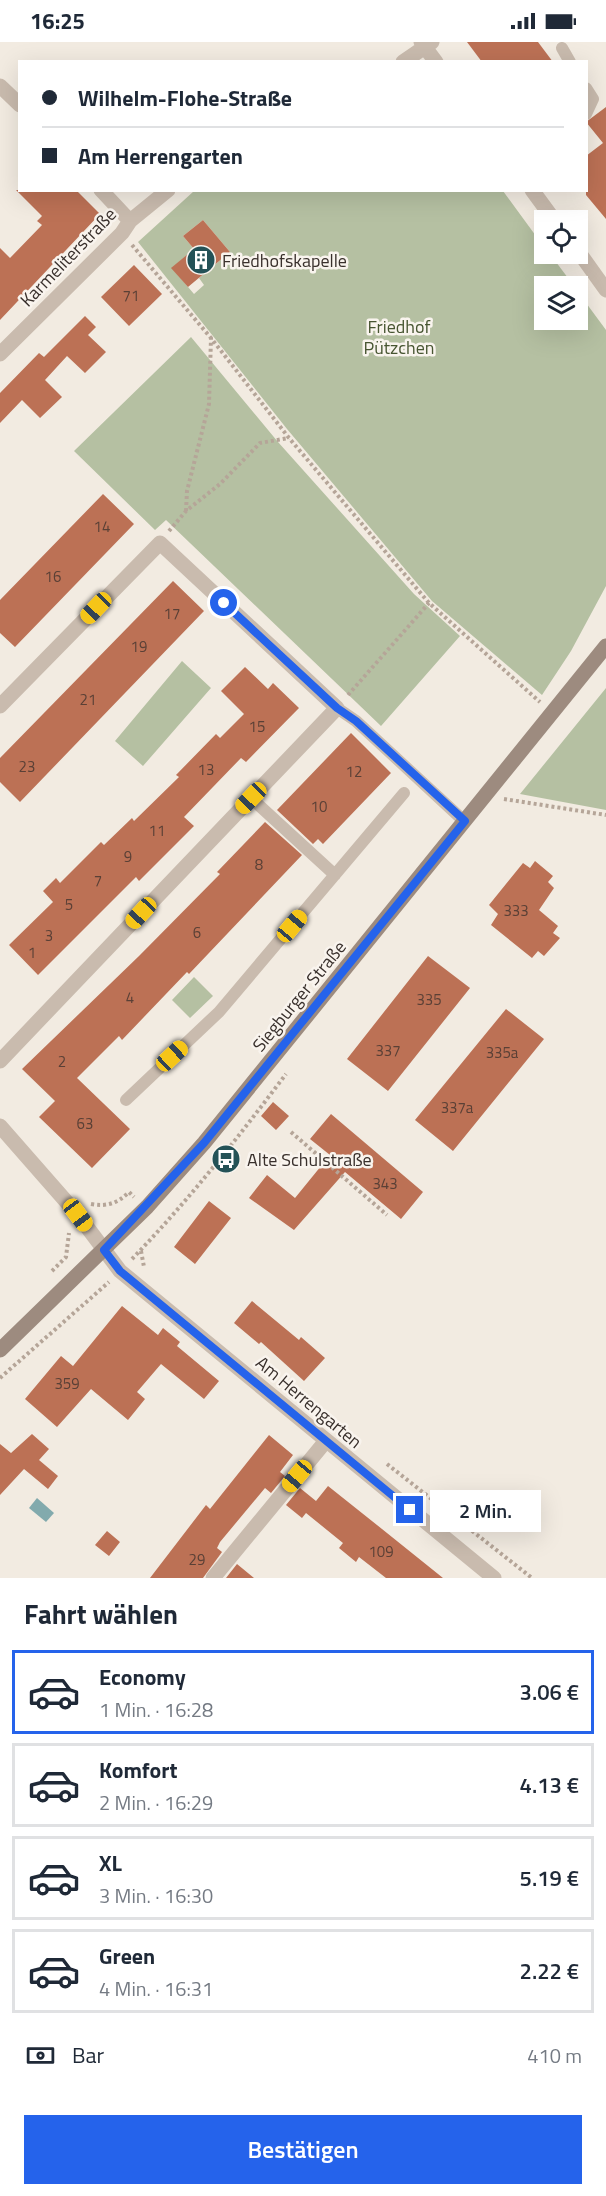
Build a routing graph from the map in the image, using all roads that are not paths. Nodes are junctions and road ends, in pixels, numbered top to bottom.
1 (426, 44) edge
2 (562, 48) dead end
3 (406, 60) edge
4 (435, 60) edge
5 (569, 60) edge
6 (0, 86) edge
7 (588, 91) edge
8 (18, 103) edge
9 (588, 110) edge
10 (102, 192) edge
11 (166, 192) edge
12 (533, 192) edge
13 (547, 210) edge
14 (126, 227) junction
15 (587, 264) edge
16 (605, 287) edge
17 (0, 354) edge
18 (606, 646) edge
19 (0, 706) edge
20 (337, 708) junction
21 (404, 793) dead end
22 (251, 798) junction
23 (465, 821) junction
24 (335, 874) junction
25 (0, 1061) edge
26 (126, 1100) dead end
27 (0, 1126) edge
28 (104, 1250) junction
29 (0, 1350) edge
30 (325, 1442) junction
31 (213, 1578) edge
32 (494, 1578) edge

1 - 3 street
1 - 4 street
2 - 5 lane
6 - 8 street
7 - 9 lane
10 - 14 street
11 - 14 street, Karmeliterstraße
12 - 13 street
14 - 17 street, Karmeliterstraße
15 - 16 street
18 - 23 main road, Siegburger Straße
19 - 20 street
20 - 22 street
20 - 23 lane
21 - 24 lane
22 - 24 lane
22 - 25 street
23 - 28 main road, Siegburger Straße
24 - 26 lane
27 - 28 street
28 - 29 main road, Siegburger Straße
28 - 30 street, Am Herrengarten
30 - 31 street
30 - 32 street, Am Herrengarten

